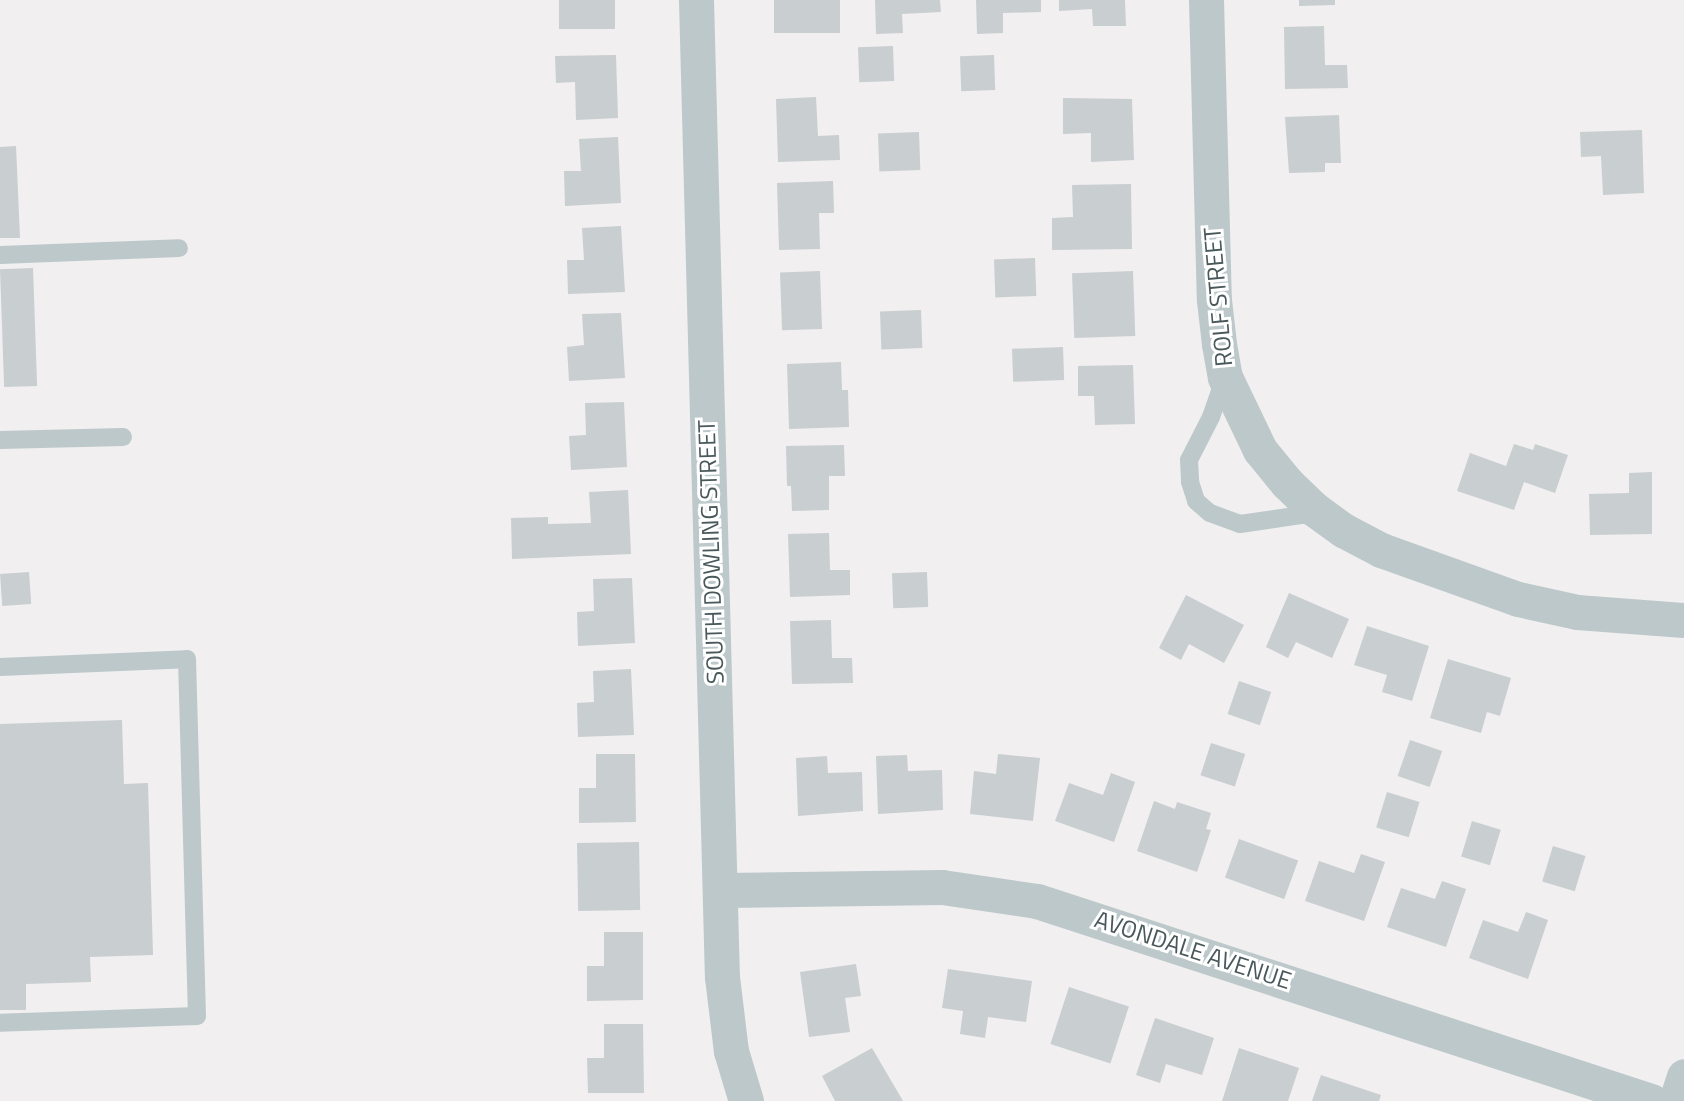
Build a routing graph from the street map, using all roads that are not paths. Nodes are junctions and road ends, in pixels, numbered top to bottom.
1 (696, 0) edge
2 (1206, 0) edge
3 (179, 248) dead end
4 (0, 255) edge
5 (1225, 377) junction
6 (123, 437) dead end
7 (0, 440) edge
8 (1314, 509) junction
9 (1684, 620) edge
10 (0, 667) edge
11 (720, 890) junction
12 (0, 1023) edge
13 (1684, 1076) edge
14 (746, 1101) edge
15 (1651, 1101) edge
16 (1676, 1101) edge

1 - 11 street, SOUTH DOWLING STREET
2 - 5 street, ROLF STREET
3 - 4 lane
5 - 8 street, ROLF STREET
5 - 8 lane
6 - 7 lane
8 - 9 street, ROLF STREET
10 - 12 lane
11 - 14 street, SOUTH DOWLING STREET
11 - 15 street, AVONDALE AVENUE
13 - 16 street

